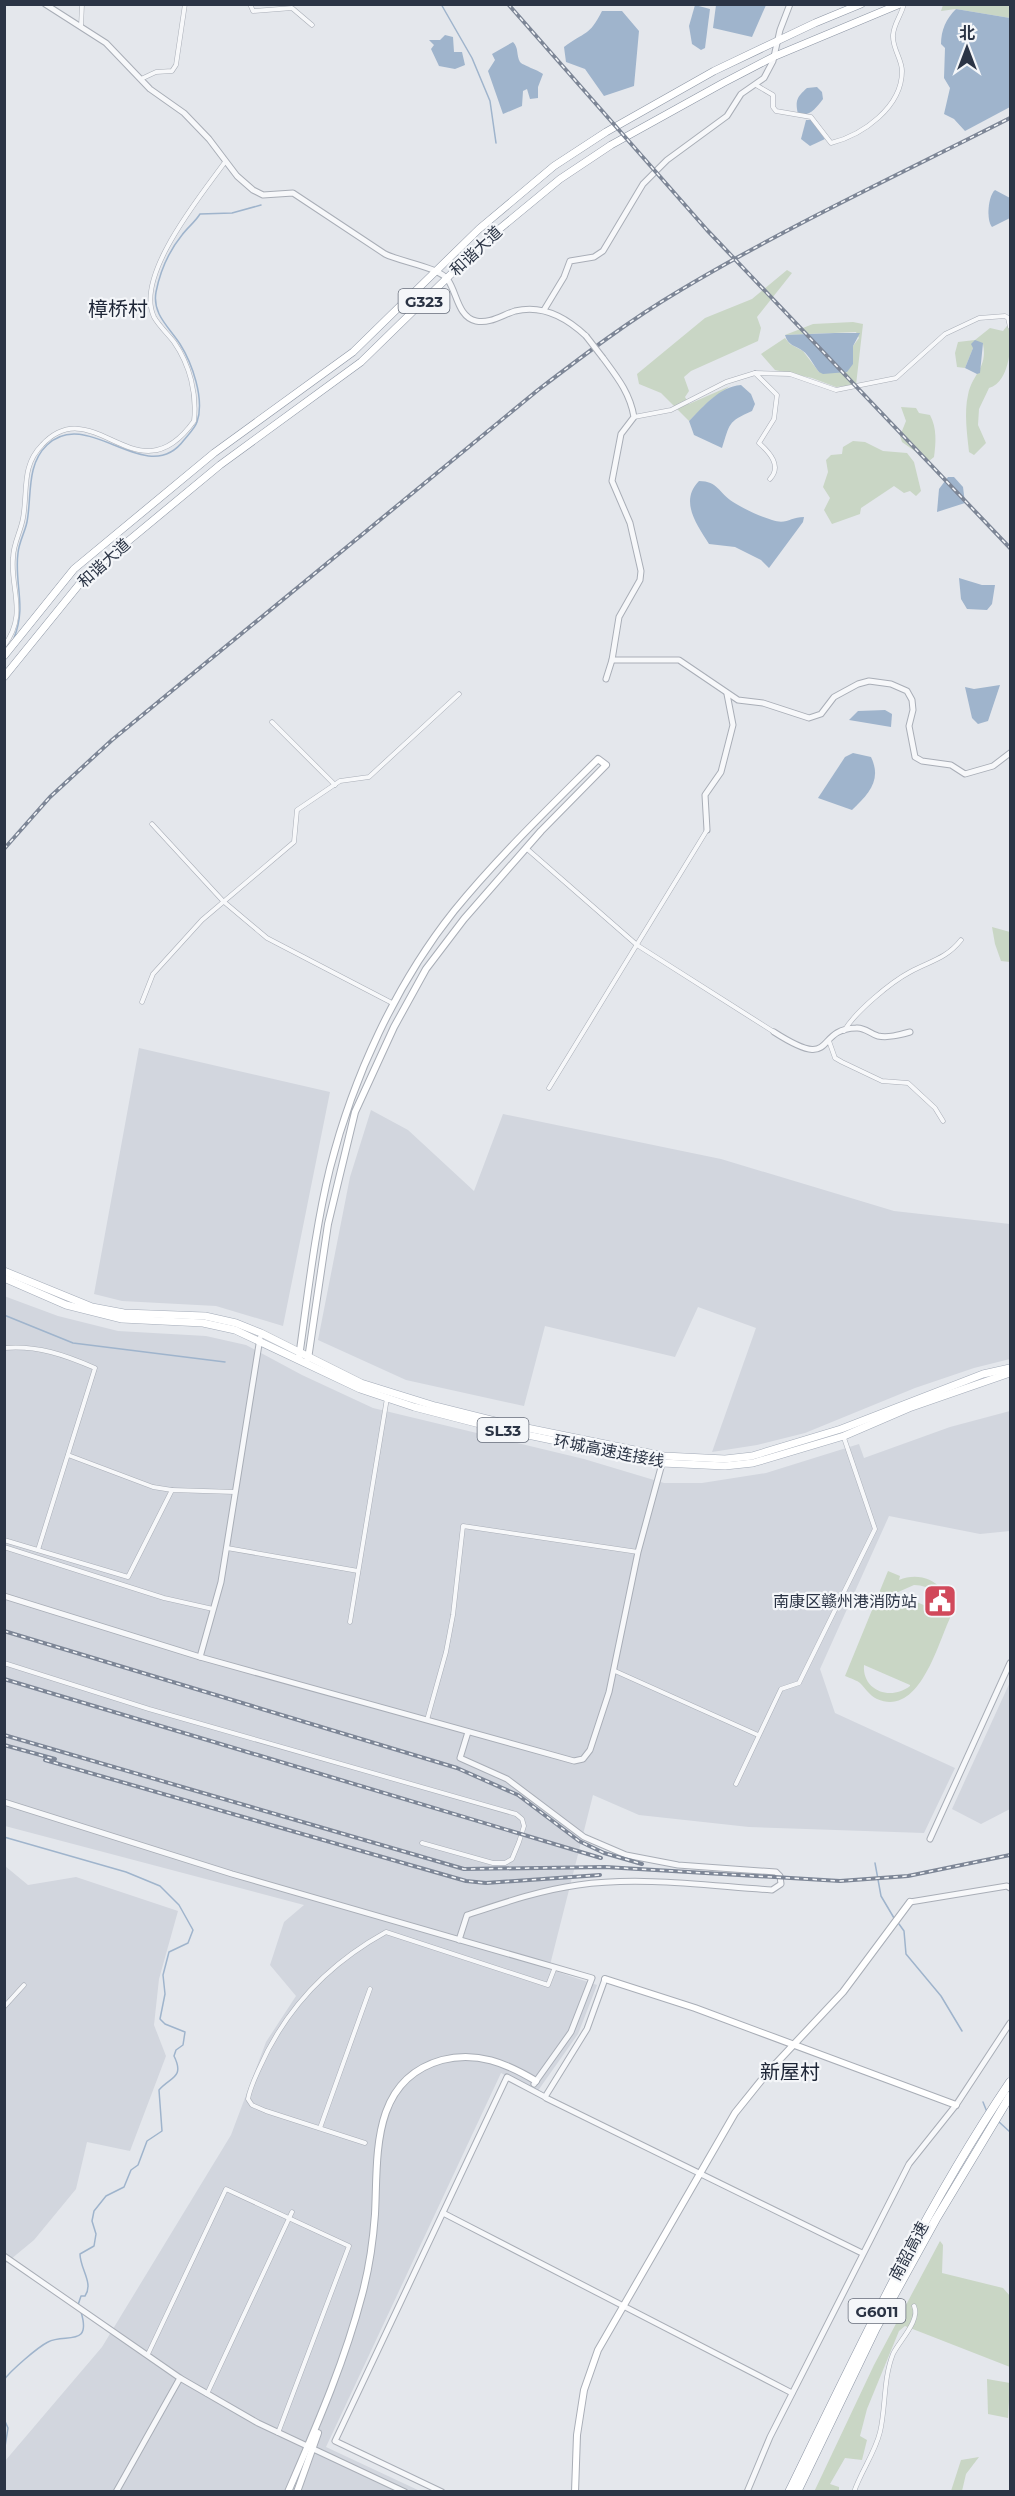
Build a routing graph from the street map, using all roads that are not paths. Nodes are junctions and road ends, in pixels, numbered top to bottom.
1 (45, 4) edge
2 (82, 4) edge
3 (185, 4) edge
4 (250, 4) edge
5 (790, 4) edge
6 (861, 4) edge
7 (902, 4) edge
8 (312, 25) dead end
9 (81, 27) junction
10 (773, 57) junction
11 (141, 79) junction
12 (756, 85) junction
13 (225, 162) junction
14 (446, 278) junction
15 (544, 310) junction
16 (1008, 315) edge
17 (1011, 327) edge
18 (755, 373) junction
19 (633, 417) junction
20 (770, 479) dead end
21 (4, 646) edge
22 (4, 656) edge
23 (612, 660) junction
24 (4, 677) edge
25 (606, 679) dead end
26 (459, 694) dead end
27 (727, 694) junction
28 (272, 722) dead end
29 (1011, 753) edge
30 (335, 785) junction
31 (152, 824) dead end
32 (707, 830) joint
33 (526, 848) junction
34 (224, 901) junction
35 (961, 940) dead end
36 (638, 945) junction
37 (142, 1002) dead end
38 (394, 1004) junction
39 (843, 1031) junction
40 (774, 1032) joint
41 (910, 1032) dead end
42 (829, 1041) junction
43 (549, 1088) dead end
44 (944, 1120) dead end
45 (4, 1271) edge
46 (4, 1278) edge
47 (260, 1336) junction
48 (4, 1348) edge
49 (300, 1355) junction
50 (308, 1359) junction
51 (1011, 1368) edge
52 (1011, 1373) edge
53 (388, 1395) junction
54 (843, 1432) junction
55 (68, 1455) junction
56 (663, 1459) junction
57 (172, 1490) junction
58 (236, 1492) junction
59 (4, 1540) edge
60 (4, 1547) edge
61 (226, 1548) junction
62 (38, 1551) junction
63 (638, 1552) junction
64 (358, 1571) junction
65 (4, 1596) edge
66 (213, 1609) junction
67 (350, 1622) dead end
68 (200, 1657) junction
69 (4, 1663) edge
70 (1011, 1663) edge
71 (615, 1671) junction
72 (427, 1720) junction
73 (468, 1732) junction
74 (758, 1735) junction
75 (736, 1784) dead end
76 (4, 1802) edge
77 (930, 1839) dead end
78 (422, 1843) dead end
79 (1011, 1888) edge
80 (910, 1902) joint
81 (459, 1940) junction
82 (555, 1967) junction
83 (605, 1979) joint
84 (24, 1985) dead end
85 (370, 1989) dead end
86 (4, 2007) edge
87 (1011, 2023) edge
88 (793, 2045) junction
89 (535, 2082) joint
90 (1011, 2082) edge
91 (546, 2098) dead end
92 (1006, 2098) edge
93 (956, 2105) junction
94 (320, 2128) junction
95 (980, 2139) junction
96 (365, 2143) dead end
97 (699, 2173) junction
98 (291, 2212) dead end
99 (442, 2213) junction
100 (289, 2218) junction
101 (862, 2253) junction
102 (4, 2256) edge
103 (623, 2306) junction
104 (914, 2306) dead end
105 (148, 2354) junction
106 (180, 2378) junction
107 (792, 2393) junction
108 (207, 2394) junction
109 (278, 2433) junction
110 (309, 2448) junction
111 (116, 2492) edge
112 (288, 2492) edge
113 (297, 2492) edge
114 (405, 2492) edge
115 (442, 2492) edge
116 (575, 2492) edge
117 (747, 2492) edge
118 (789, 2492) edge
119 (797, 2492) edge
120 (855, 2492) edge

1 - 9 street
2 - 9 street
3 - 11 street
4 - 8 street
5 - 10 street
6 - 22 main road, 和谐大道 / G323
7 - 10 main road, 和谐大道 / G323
7 - 12 street
9 - 11 street
10 - 12 street
10 - 14 main road, 和谐大道 / G323
11 - 13 street
12 - 15 street
13 - 14 street
13 - 21 street
14 - 15 street
14 - 24 main road, 和谐大道 / G323
15 - 19 street, bridge
16 - 17 street
16 - 18 street
18 - 19 street
18 - 20 street
19 - 23 street
23 - 25 street
23 - 27 street
26 - 30 street
27 - 29 street
27 - 32 street
28 - 30 street
30 - 34 street
31 - 34 street
32 - 36 street
33 - 36 street
33 - 38 main road
33 - 50 main road
34 - 37 street
34 - 38 street
35 - 39 street
36 - 40 street
36 - 43 street
38 - 49 main road
39 - 41 street
39 - 42 street
40 - 42 street
42 - 44 street
45 - 47 main road, 环城高速连接线 / SL33
46 - 47 main road, 环城高速连接线 / SL33
47 - 49 main road, 环城高速连接线 / SL33
47 - 58 street
48 - 55 street
49 - 50 main road, 环城高速连接线 / SL33
50 - 53 main road, 环城高速连接线 / SL33
51 - 54 main road, 环城高速连接线 / SL33
52 - 54 main road, 环城高速连接线 / SL33
53 - 56 main road, 环城高速连接线 / SL33
53 - 64 street
54 - 56 main road, 环城高速连接线 / SL33
54 - 74 street
55 - 57 street
55 - 62 street
56 - 63 street
57 - 58 street
57 - 62 street
58 - 61 street
59 - 62 street
60 - 66 street
61 - 64 street
61 - 66 street
63 - 71 street
63 - 72 street
64 - 67 street
65 - 68 street
66 - 68 street
68 - 72 street
69 - 78 street
70 - 77 street
71 - 73 street
71 - 74 street
72 - 73 street
73 - 81 street
74 - 75 street
76 - 81 street
79 - 80 street
80 - 88 main road
81 - 82 street
82 - 89 street
82 - 94 street
83 - 88 main road
83 - 99 street
84 - 86 street
85 - 94 street
87 - 93 street
88 - 93 main road
88 - 97 main road
89 - 110 main road
90 - 92 highway, 南韶高速 / G6011
91 - 97 street
92 - 95 highway, 南韶高速 / G6011
93 - 101 street
94 - 96 street
95 - 118 highway, 南韶高速 / G6011
95 - 119 highway, 南韶高速 / G6011
97 - 101 street
97 - 103 main road
98 - 100 street
99 - 103 street
99 - 115 street
100 - 105 street
100 - 108 street
100 - 109 street
101 - 107 street
102 - 105 street
103 - 107 street
103 - 116 main road
104 - 120 street
105 - 106 street
106 - 108 street
106 - 111 street
107 - 117 street
108 - 109 street
109 - 110 street
110 - 112 main road
110 - 113 main road
110 - 114 street

